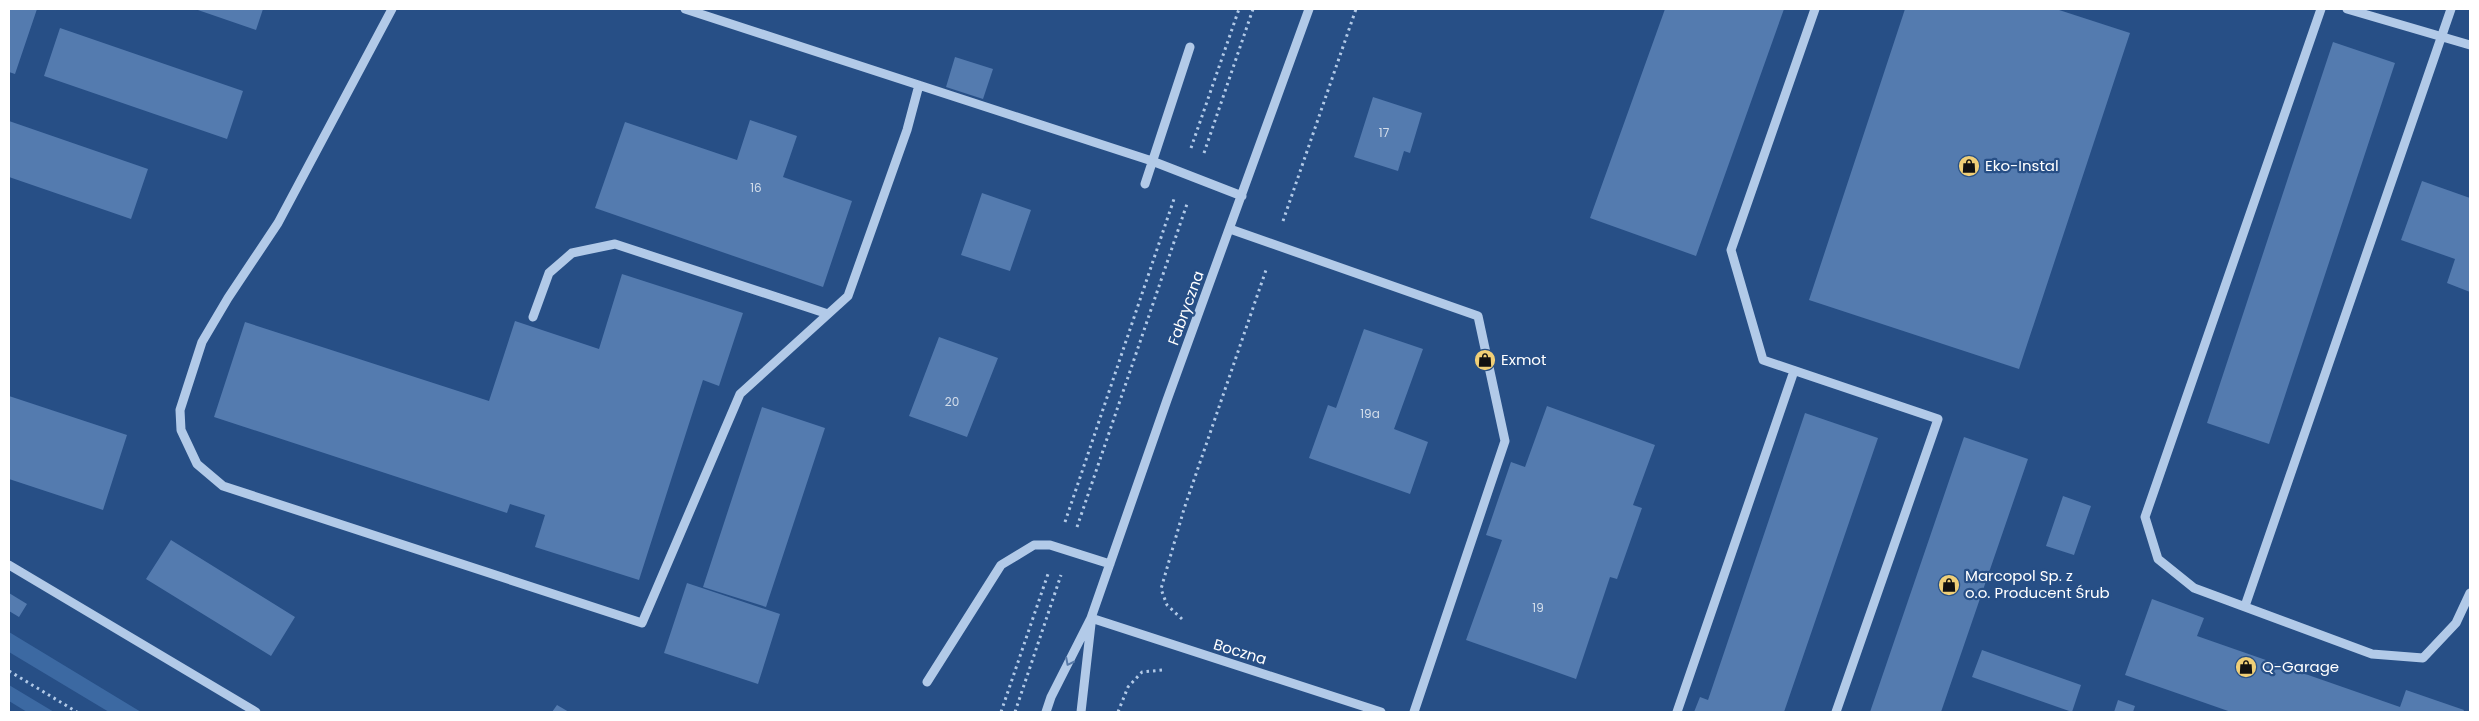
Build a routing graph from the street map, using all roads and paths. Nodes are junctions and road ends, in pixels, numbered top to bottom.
1 (392, 9) edge
2 (685, 9) edge
3 (1239, 9) edge
4 (1253, 9) edge
5 (1310, 9) edge
6 (1356, 9) edge
7 (1815, 9) edge
8 (2320, 9) edge
9 (2347, 9) edge
10 (2451, 9) edge
11 (2441, 38) junction
12 (2470, 45) edge
13 (1190, 47) dead end
14 (919, 85) junction
15 (1152, 161) junction
16 (1182, 173) junction
17 (1195, 179) junction
18 (1145, 184) dead end
19 (1242, 196) junction
20 (1230, 229) junction
21 (1275, 243) junction
22 (828, 314) junction
23 (533, 316) dead end
24 (1794, 371) junction
25 (1057, 547) junction
26 (1070, 550) junction
27 (1110, 564) junction
28 (9, 565) edge
29 (2470, 593) edge
30 (2245, 606) junction
31 (1091, 618) junction
32 (1191, 622) dead end
33 (1166, 670) dead end
34 (9, 671) edge
35 (926, 682) dead end
36 (1354, 708) edge
37 (77, 712) edge
38 (256, 712) edge
39 (1001, 712) edge
40 (1015, 712) edge
41 (1046, 712) edge
42 (1081, 712) edge
43 (1118, 712) edge
44 (1381, 712) edge
45 (1414, 712) edge
46 (1677, 712) edge
47 (1836, 712) edge

1 - 22 street
2 - 14 street
3 - 16 path
4 - 17 path
5 - 19 street, Fabryczna
6 - 21 path
7 - 24 street
8 - 30 street
9 - 11 street
10 - 11 street
11 - 12 street
11 - 30 street
13 - 15 street
14 - 15 street
14 - 22 street
15 - 16 street
15 - 18 street
16 - 17 street
16 - 25 path
17 - 19 street
17 - 26 path
19 - 20 street, Fabryczna
20 - 21 street
20 - 27 street, Fabryczna
21 - 32 path
21 - 45 street
22 - 23 street
24 - 46 street
24 - 47 street
25 - 26 street
25 - 35 street
25 - 39 path
26 - 27 street
26 - 40 path
27 - 31 street, Fabryczna
28 - 38 street
29 - 30 street
31 - 36 street, Boczna
31 -> 41 street, Fabryczna
31 - 42 street, Fabryczna
33 - 43 path
34 - 37 path
36 - 44 street, Boczna

